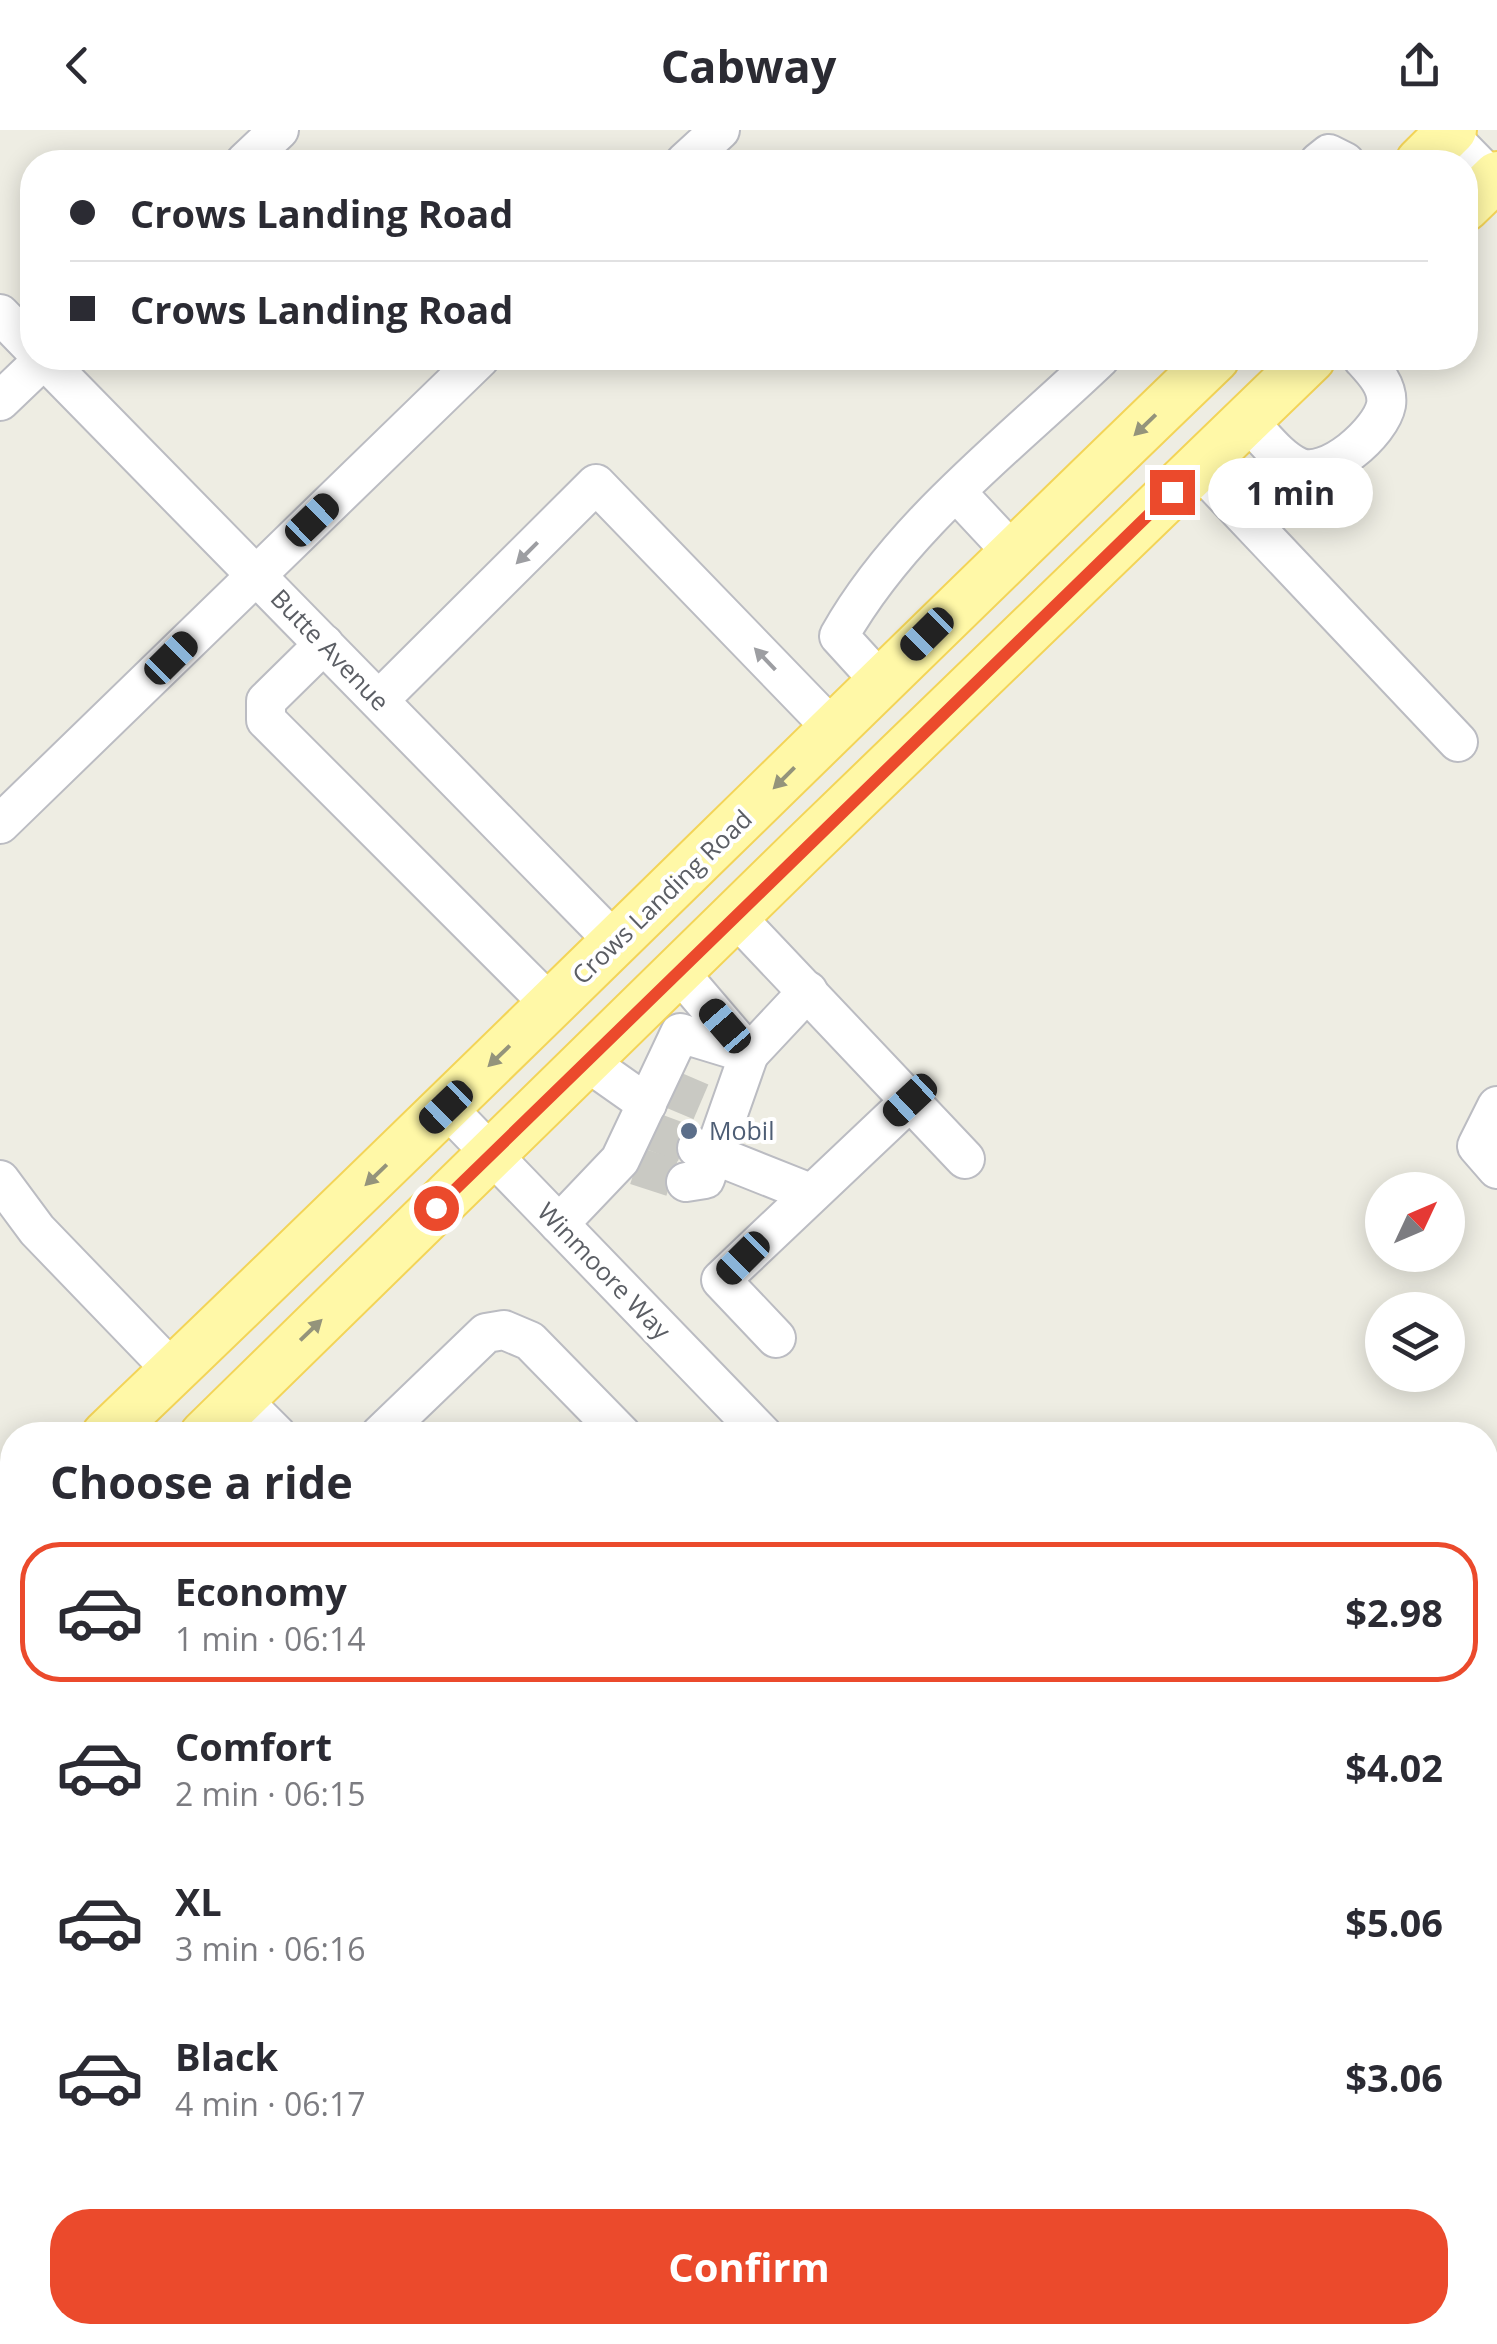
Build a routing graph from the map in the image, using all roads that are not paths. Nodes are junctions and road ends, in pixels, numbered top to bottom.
1 (279, 130) edge
2 (720, 130) edge
3 (258, 150) edge
4 (698, 150) edge
5 (0, 314) edge
6 (20, 335) edge
7 (32, 370) edge
8 (56, 370) edge
9 (468, 370) edge
10 (1087, 370) edge
11 (1203, 370) edge
12 (1298, 370) edge
13 (1373, 370) edge
14 (0, 401) edge
15 (1247, 420) junction
16 (1198, 467) junction
17 (957, 492) junction
18 (1073, 495) junction
19 (1013, 553) junction
20 (255, 574) junction
21 (324, 644) junction
22 (880, 681) junction
23 (379, 700) junction
24 (940, 718) junction
25 (833, 729) junction
26 (1458, 742) dead end
27 (0, 824) edge
28 (734, 916) junction
29 (616, 943) junction
30 (678, 971) junction
31 (808, 991) junction
32 (551, 1005) junction
33 (749, 1054) junction
34 (586, 1061) junction
35 (910, 1100) junction
36 (651, 1106) junction
37 (1497, 1106) edge
38 (446, 1107) junction
39 (492, 1154) junction
40 (965, 1159) dead end
41 (1497, 1169) edge
42 (0, 1180) edge
43 (810, 1193) junction
44 (559, 1224) junction
45 (776, 1338) dead end
46 (173, 1372) junction
47 (242, 1398) junction
48 (120, 1422) edge
49 (217, 1422) edge
50 (264, 1422) edge
51 (394, 1422) edge
52 (609, 1422) edge
53 (749, 1422) edge

1 - 3 street
2 - 4 street
5 - 6 street
7 - 14 street
8 - 20 street, Butte Avenue
9 - 20 street
10 - 17 street
11 -> 18 main road, Crows Landing Road
12 - 15 main road
13 - 15 street
15 - 16 main road
16 - 24 main road
16 - 26 street
17 - 19 street
17 - 22 street
18 - 19 main road, Crows Landing Road
18 - 24 main road
19 - 22 main road, Crows Landing Road
20 - 21 street, Butte Avenue
20 - 27 street
21 - 23 street, Butte Avenue
21 - 32 street
22 - 25 main road, Crows Landing Road
25 -> 23 street
23 - 29 street, Butte Avenue
24 - 28 main road
25 -> 29 main road, Crows Landing Road
28 - 30 main road
28 - 31 street
29 - 32 main road, Crows Landing Road
30 - 33 street
30 - 34 main road
31 - 33 street
31 - 35 street
32 -> 38 main road, Crows Landing Road
33 - 36 street
33 - 43 street
34 - 36 street
34 - 39 main road
35 - 40 street
35 - 43 street
36 - 44 street
37 - 41 street
38 - 39 street, Winmoore Way
38 -> 46 main road, Crows Landing Road
39 - 44 street, Winmoore Way
47 -> 39 main road
42 - 46 street
43 - 45 street
44 - 53 street, Winmoore Way
46 - 48 main road, Crows Landing Road
47 - 49 main road
47 - 50 street
51 - 52 street

